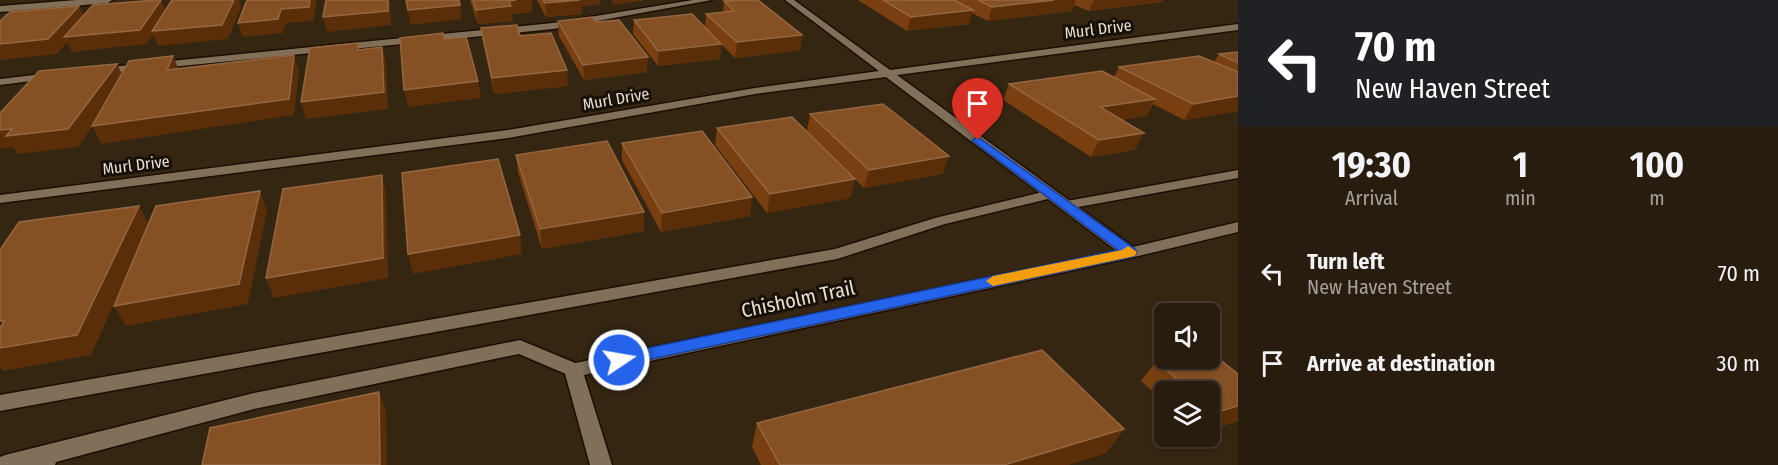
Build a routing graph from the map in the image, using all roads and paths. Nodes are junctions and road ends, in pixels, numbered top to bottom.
1 (108, 0) edge
2 (708, 0) edge
3 (789, 0) edge
4 (0, 9) edge
5 (1238, 27) edge
6 (93, 72) edge
7 (887, 73) junction
8 (58, 76) edge
9 (0, 81) edge
10 (1238, 174) edge
11 (1051, 194) junction
12 (0, 199) edge
13 (1067, 205) junction
14 (1238, 227) edge
15 (1130, 252) junction
16 (573, 370) junction
17 (0, 403) edge
18 (47, 460) edge
19 (4, 465) edge
20 (601, 465) edge

1 - 4 street
2 - 6 street
3 - 7 street
5 - 7 street, Murl Drive
7 - 11 street
7 - 12 street, Murl Drive
8 - 9 street
10 - 13 street
11 - 13 street
11 - 17 street
13 - 15 street
14 - 15 street, Chisholm Trail
15 - 16 street, Chisholm Trail
16 - 18 street
16 - 20 street
18 - 19 street

